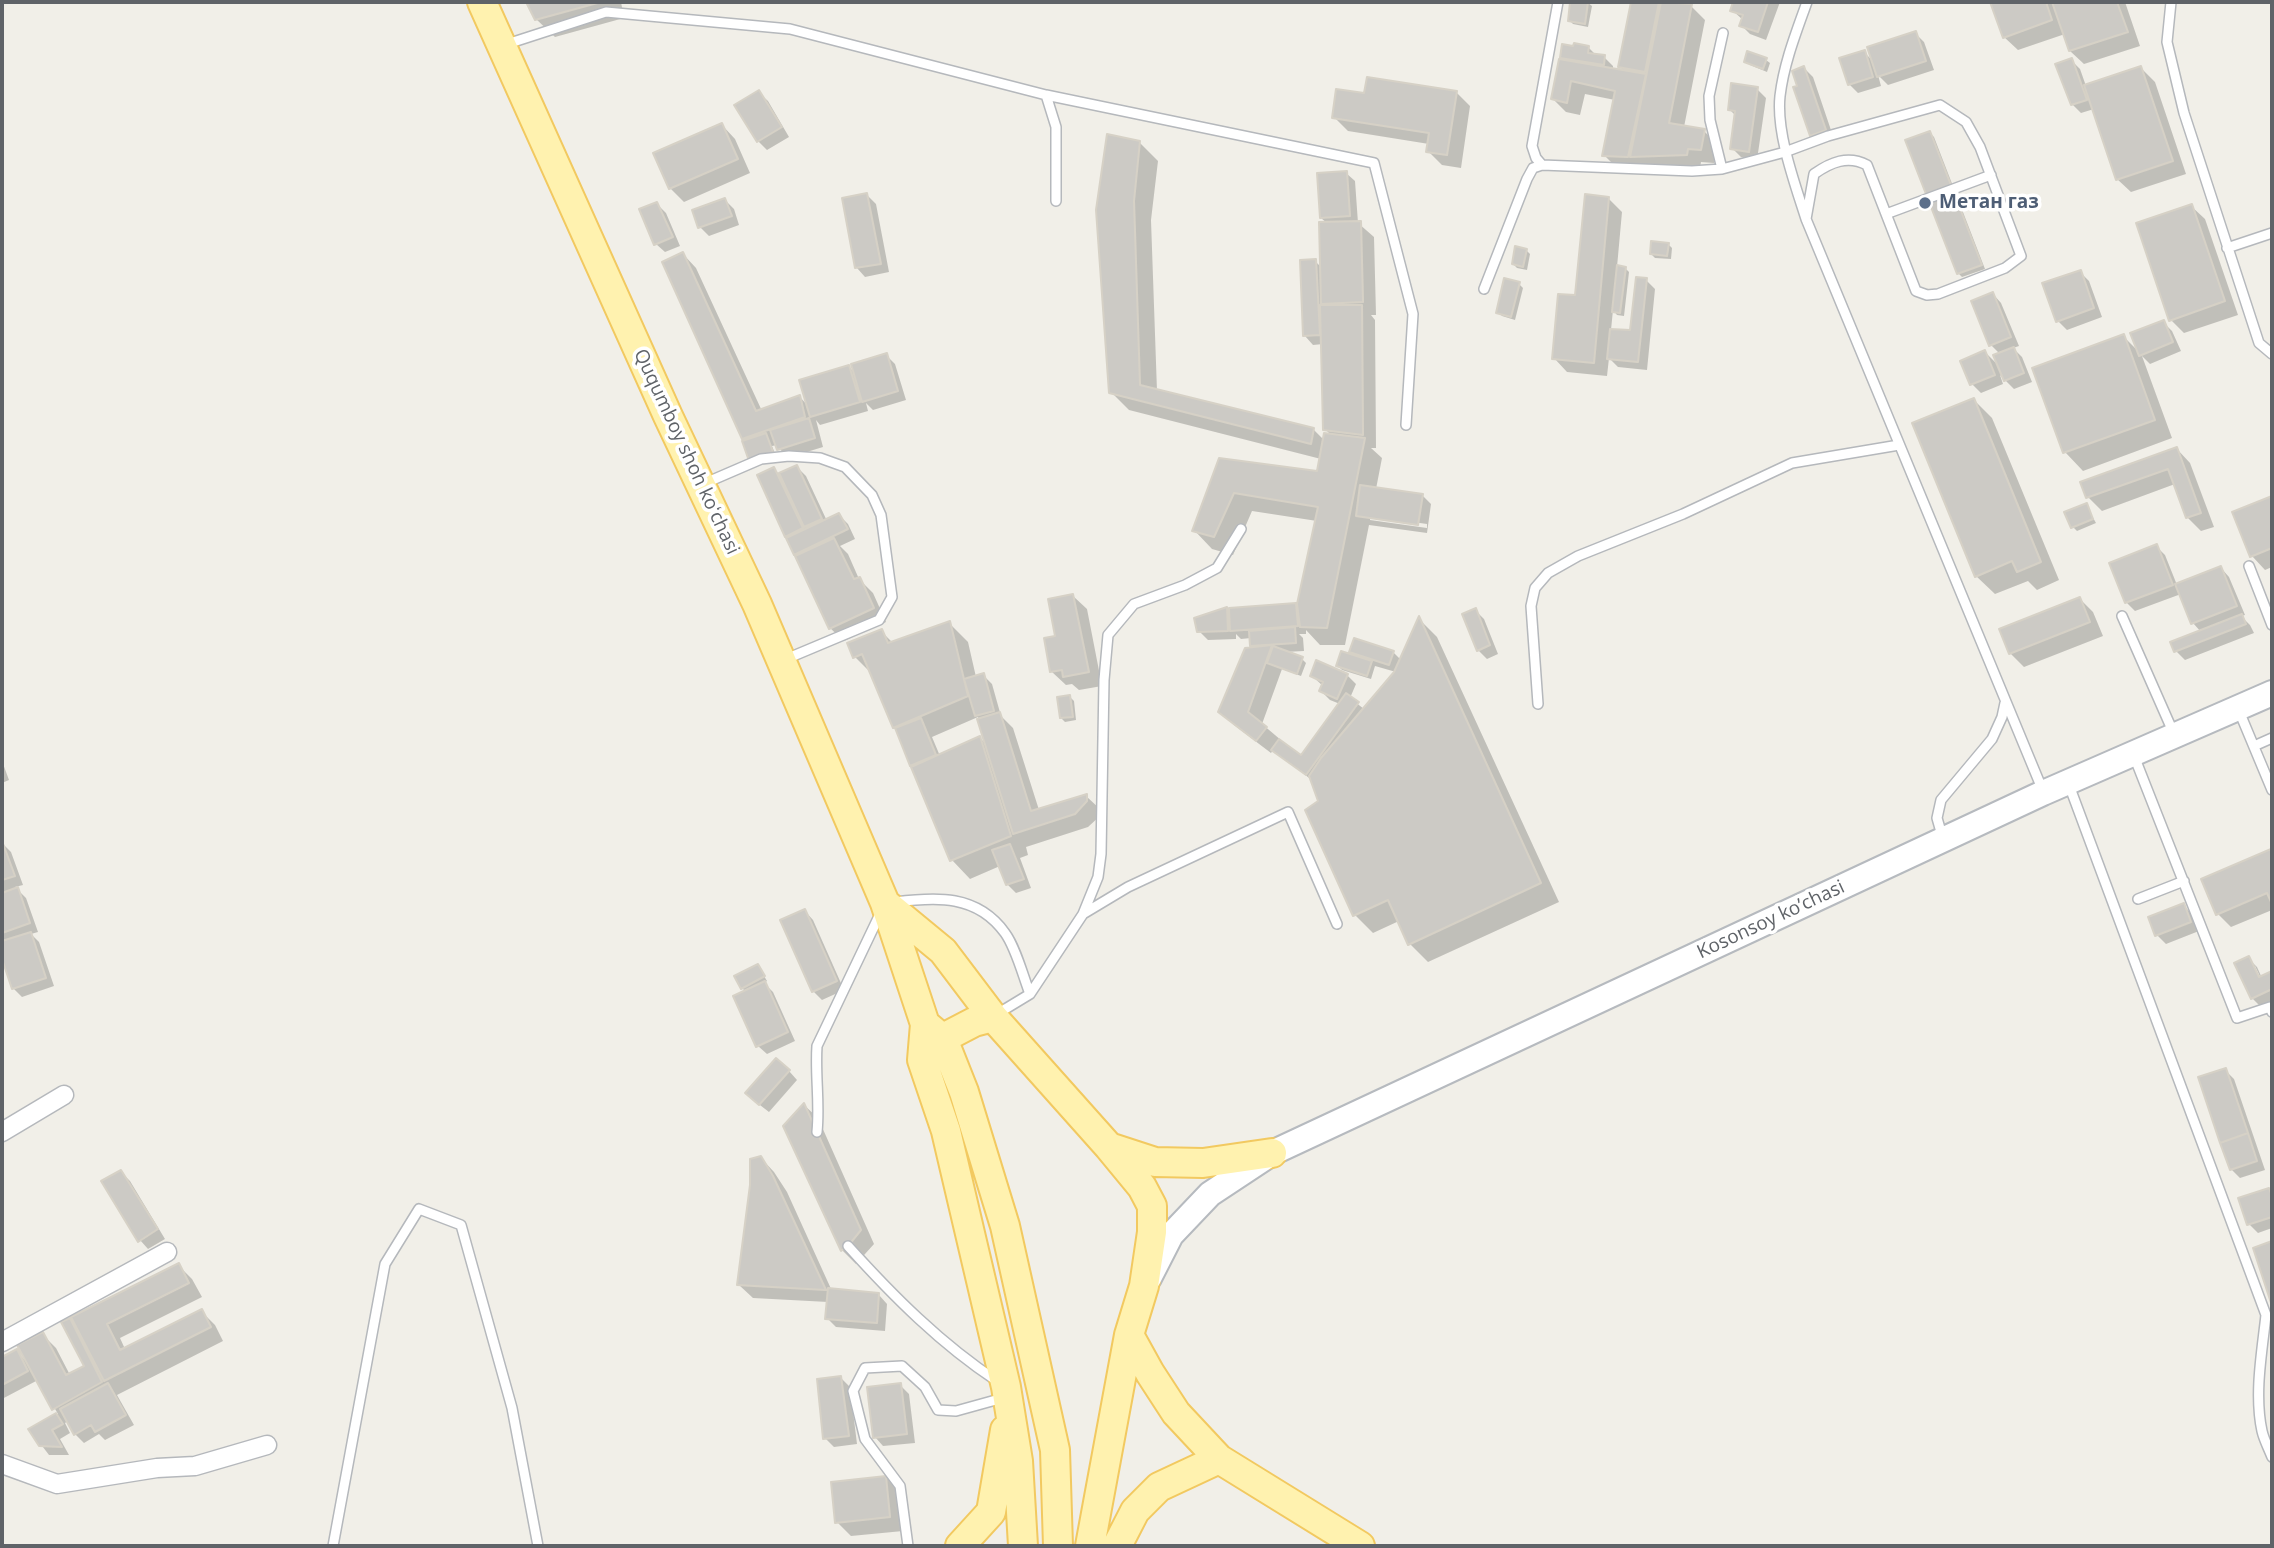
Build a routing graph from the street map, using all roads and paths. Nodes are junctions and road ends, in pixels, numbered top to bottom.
1 (482, 2) edge
2 (1558, 2) edge
3 (1808, 2) edge
4 (2171, 2) edge
5 (1723, 33) dead end
6 (502, 46) junction
7 (1046, 95) junction
8 (1785, 152) junction
9 (1542, 165) junction
10 (1722, 169) junction
11 (1991, 175) junction
12 (1056, 201) dead end
13 (1886, 214) junction
14 (1806, 219) junction
15 (2272, 233) edge
16 (2227, 248) junction
17 (1484, 289) dead end
18 (2272, 354) edge
19 (1406, 425) dead end
20 (1899, 445) junction
21 (701, 485) junction
22 (1241, 529) dead end
23 (2249, 566) dead end
24 (2122, 616) dead end
25 (2272, 625) edge
26 (781, 661) junction
27 (2272, 693) edge
28 (2006, 701) junction
29 (1538, 704) dead end
30 (2237, 708) junction
31 (2175, 736) junction
32 (2272, 738) edge
33 (2254, 746) junction
34 (2133, 754) junction
35 (2068, 783) junction
36 (2272, 790) edge
37 (2043, 793) junction
38 (1944, 840) junction
39 (2184, 881) junction
40 (2138, 899) dead end
41 (885, 903) junction
42 (1083, 914) junction
43 (1337, 924) dead end
44 (1030, 994) junction
45 (2272, 1012) edge
46 (993, 1017) junction
47 (928, 1031) junction
48 (64, 1095) dead end
49 (2, 1132) edge
50 (817, 1132) dead end
51 (1109, 1147) junction
52 (1272, 1153) junction
53 (848, 1247) dead end
54 (167, 1252) dead end
55 (1144, 1286) junction
56 (1129, 1335) junction
57 (2, 1342) edge
58 (1008, 1395) junction
59 (267, 1445) dead end
60 (2272, 1457) edge
61 (1219, 1459) junction
62 (2, 1464) edge
63 (333, 1546) edge
64 (538, 1546) edge
65 (908, 1546) edge
66 (960, 1546) edge
67 (1023, 1546) edge
68 (1058, 1546) edge
69 (1090, 1546) edge
70 (1117, 1546) edge
71 (1360, 1546) edge

1 - 6 main road, Ququmboy shoh koʻchasi
2 - 9 lane
3 - 8 lane
4 - 16 lane
5 - 10 lane
6 - 7 lane
6 - 21 main road, Ququmboy shoh koʻchasi
7 - 12 lane
7 - 19 lane
8 - 10 lane
8 - 11 lane
8 - 14 lane
9 - 10 lane
9 - 17 lane
11 - 13 lane
11 - 13 lane
13 - 14 lane
14 - 20 lane
15 - 16 lane
16 - 18 lane
20 - 28 lane
20 - 29 lane
21 - 26 main road, Ququmboy shoh koʻchasi
21 - 26 lane
22 - 42 lane
23 - 25 lane
24 - 31 lane
26 - 41 main road, Ququmboy shoh koʻchasi
27 - 30 main road, Kosonsoy ko’chasi
28 - 37 lane
28 - 38 lane
30 - 31 main road, Kosonsoy ko’chasi
30 - 33 lane
31 - 34 main road, Kosonsoy ko’chasi
32 - 33 lane
33 - 36 lane
34 - 35 main road, Kosonsoy ko’chasi
34 - 39 lane
35 - 37 main road, Kosonsoy ko’chasi
35 - 60 lane
37 - 38 main road, Kosonsoy ko’chasi
38 - 52 main road, Kosonsoy ko’chasi
39 - 40 lane
39 - 45 lane
41 - 44 lane
41 - 46 main road
41 - 47 main road, Ququmboy shoh koʻchasi
41 - 50 lane
42 - 43 lane
42 - 44 lane
44 - 46 lane
46 - 47 main road
46 - 51 main road
47 - 58 main road
47 - 68 main road
48 - 49 street
51 - 52 main road
51 - 55 main road
52 - 55 main road, Kosonsoy ko’chasi
53 - 58 lane
54 - 57 street
55 - 56 main road
56 - 61 main road
56 - 69 main road
58 - 65 lane
58 - 66 main road
58 - 67 main road
59 - 62 street
61 - 70 main road
61 - 71 main road
63 - 64 lane

